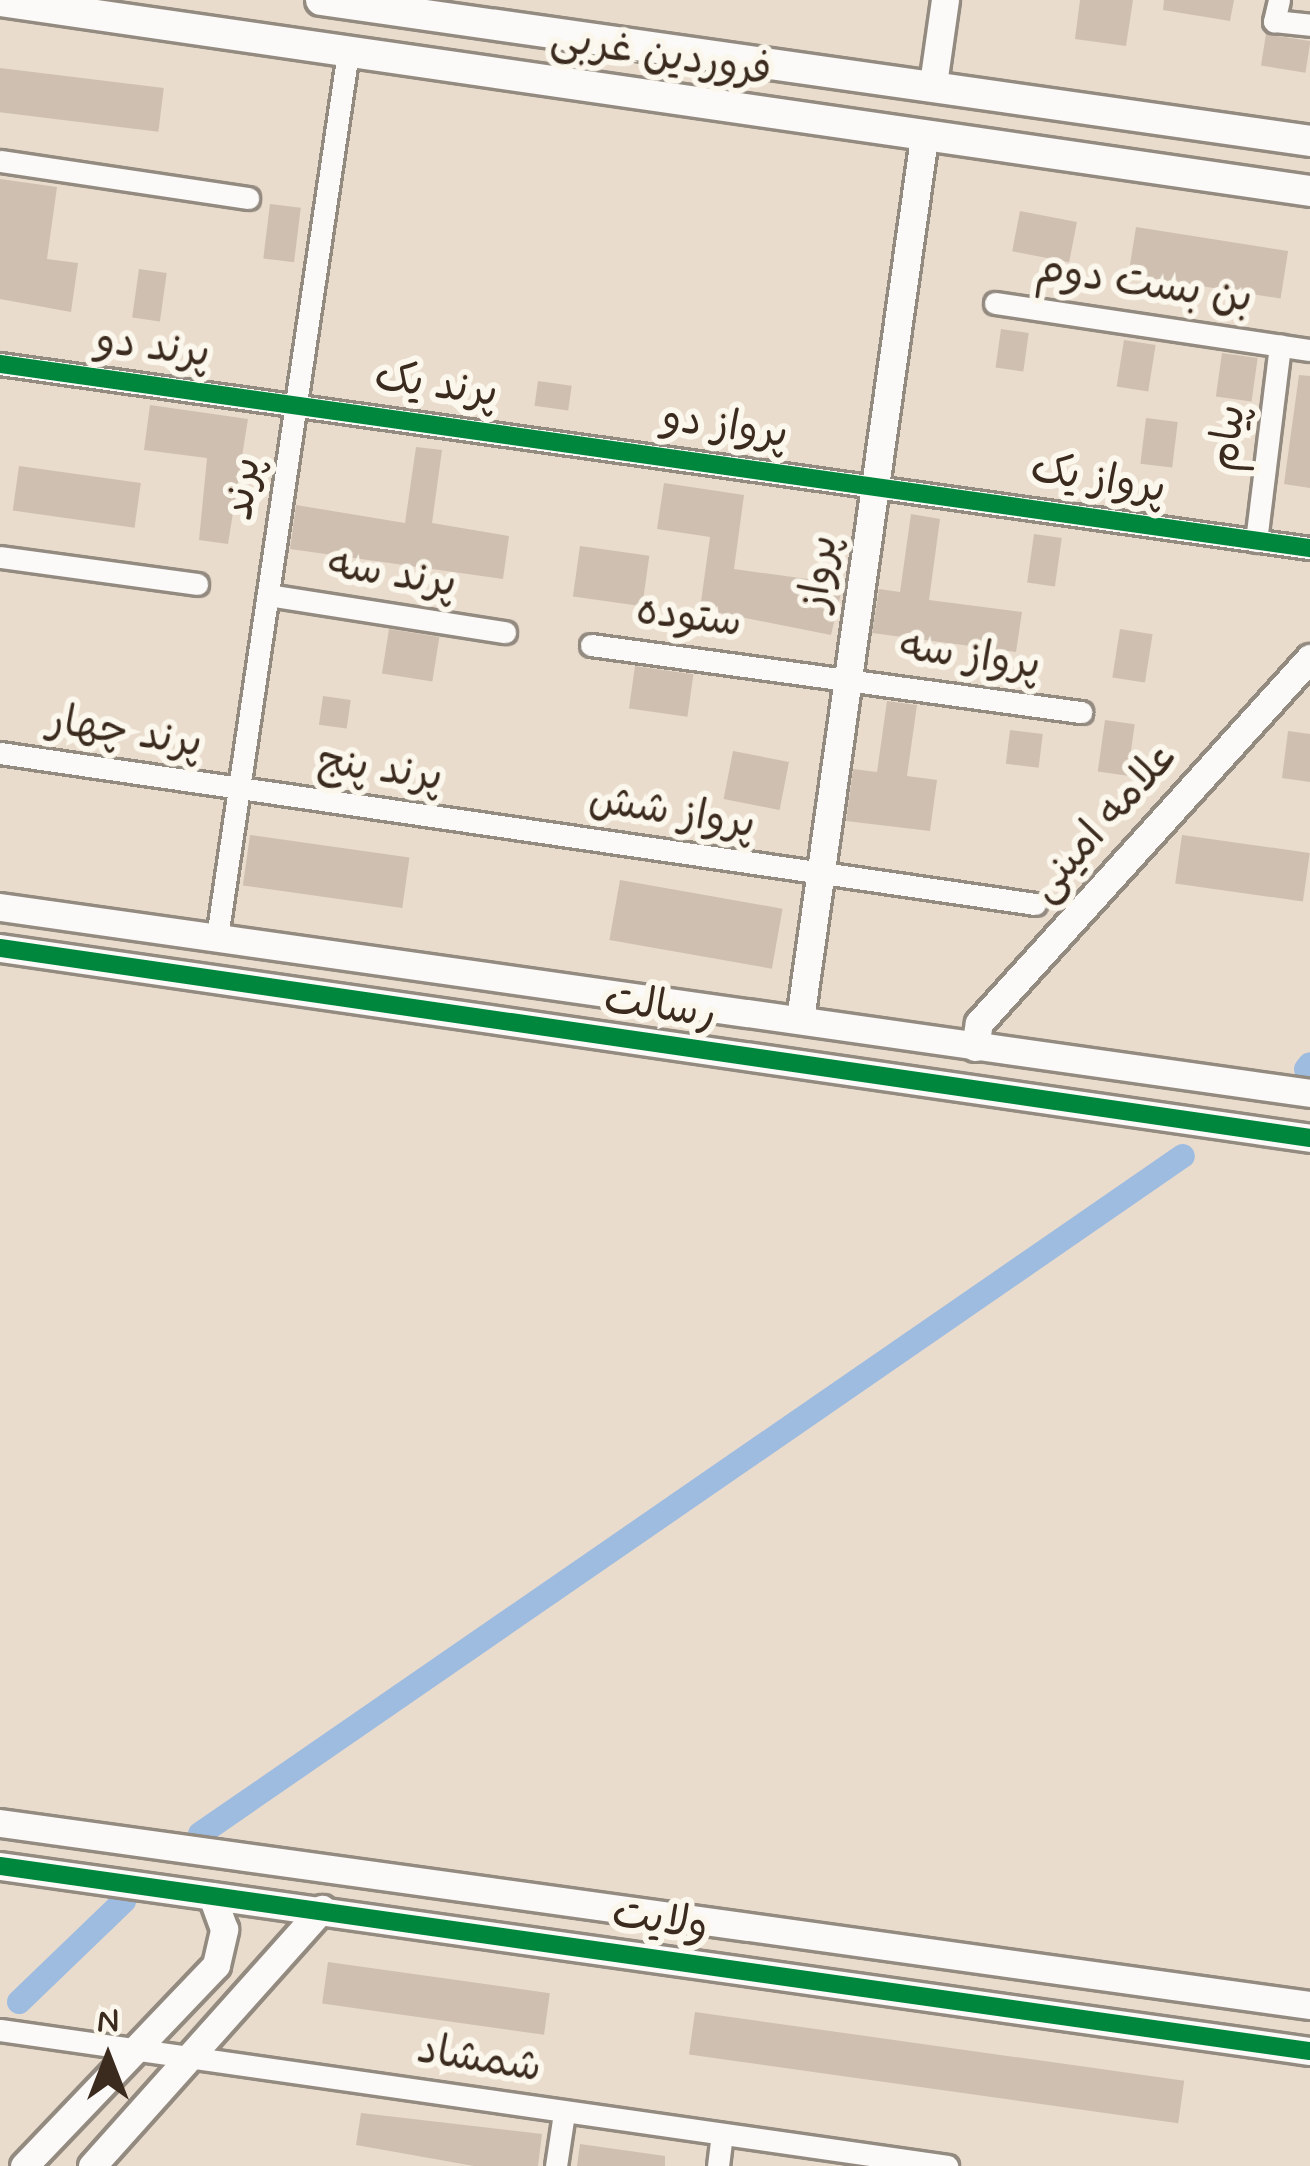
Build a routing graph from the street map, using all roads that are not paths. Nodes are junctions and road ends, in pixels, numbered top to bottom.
1 (321, 0) edge
2 (945, 0) edge
3 (1279, 0) edge
4 (0, 1) edge
5 (354, 2) edge
6 (1310, 25) edge
7 (348, 52) junction
8 (933, 84) junction
9 (924, 138) junction
10 (1310, 141) edge
11 (0, 160) edge
12 (1310, 191) edge
13 (248, 198) dead end
14 (995, 303) dead end
15 (1280, 345) junction
16 (1310, 350) edge
17 (0, 364) edge
18 (296, 402) junction
19 (566, 442) joint
20 (875, 483) junction
21 (1256, 541) junction
22 (1310, 548) edge
23 (0, 557) edge
24 (197, 584) dead end
25 (268, 595) junction
26 (505, 632) dead end
27 (591, 645) dead end
28 (1310, 658) edge
29 (848, 680) junction
30 (1081, 712) dead end
31 (0, 753) edge
32 (238, 790) junction
33 (511, 828) joint
34 (820, 876) junction
35 (1035, 904) dead end
36 (0, 907) edge
37 (217, 937) junction
38 (0, 948) edge
39 (800, 1019) junction
40 (975, 1047) junction
41 (1310, 1093) edge
42 (1310, 1138) edge
43 (0, 1823) edge
44 (0, 1866) edge
45 (212, 1896) junction
46 (322, 1909) junction
47 (1310, 2006) edge
48 (0, 2030) edge
49 (134, 2047) junction
50 (1310, 2051) edge
51 (191, 2054) junction
52 (564, 2113) junction
53 (722, 2135) junction
54 (23, 2166) edge
55 (92, 2166) edge
56 (556, 2166) edge
57 (718, 2166) edge
58 (946, 2166) edge

1 - 5 main road, فروردین غربی
2 - 8 street
3 - 6 street
4 - 7 main road, فروردین غربی
5 - 8 main road, فروردین غربی
7 - 9 main road, فروردین غربی
7 - 18 street, پرند
8 - 10 main road, فروردین غربی
9 - 12 main road, فروردین غربی
9 - 20 street, پرواز
11 - 13 street
14 - 15 street, بن بست دوم
15 - 16 street, بن بست دوم
15 - 21 street, پیام
17 - 18 street, پرند دو
18 - 19 street, پرند یک
18 - 25 street, پرند
19 - 20 street, پرواز دو
20 - 21 street, پرواز یک
20 - 29 street, پرواز
21 - 22 street, پرواز یک
23 - 24 street
25 - 26 street, پرند سه
25 - 32 street, پرند
27 - 29 street, ستوده
28 - 40 street, علامه امینی
29 - 30 street, پرواز سه
29 - 34 street, پرواز
31 - 32 street, پرند چهار
32 - 33 street, پرند پنج
32 - 37 street, پرند
33 - 34 street, پرواز شش
34 - 35 street, پرواز شش
34 - 39 street, پرواز
36 - 37 street, رسالت
37 - 39 street, رسالت
38 - 42 street, رسالت
39 - 40 street, رسالت
40 - 41 street, رسالت
43 - 47 street, ولایت
44 - 45 street, ولایت
45 - 46 street, ولایت
45 - 49 street
46 - 50 street, ولایت
46 - 51 street
48 - 49 street, شمشاد
49 - 51 street, شمشاد
49 - 54 street
51 - 52 street, شمشاد
51 - 55 street
52 - 53 street, شمشاد
52 - 56 street
53 - 57 street
53 - 58 street, شمشاد

